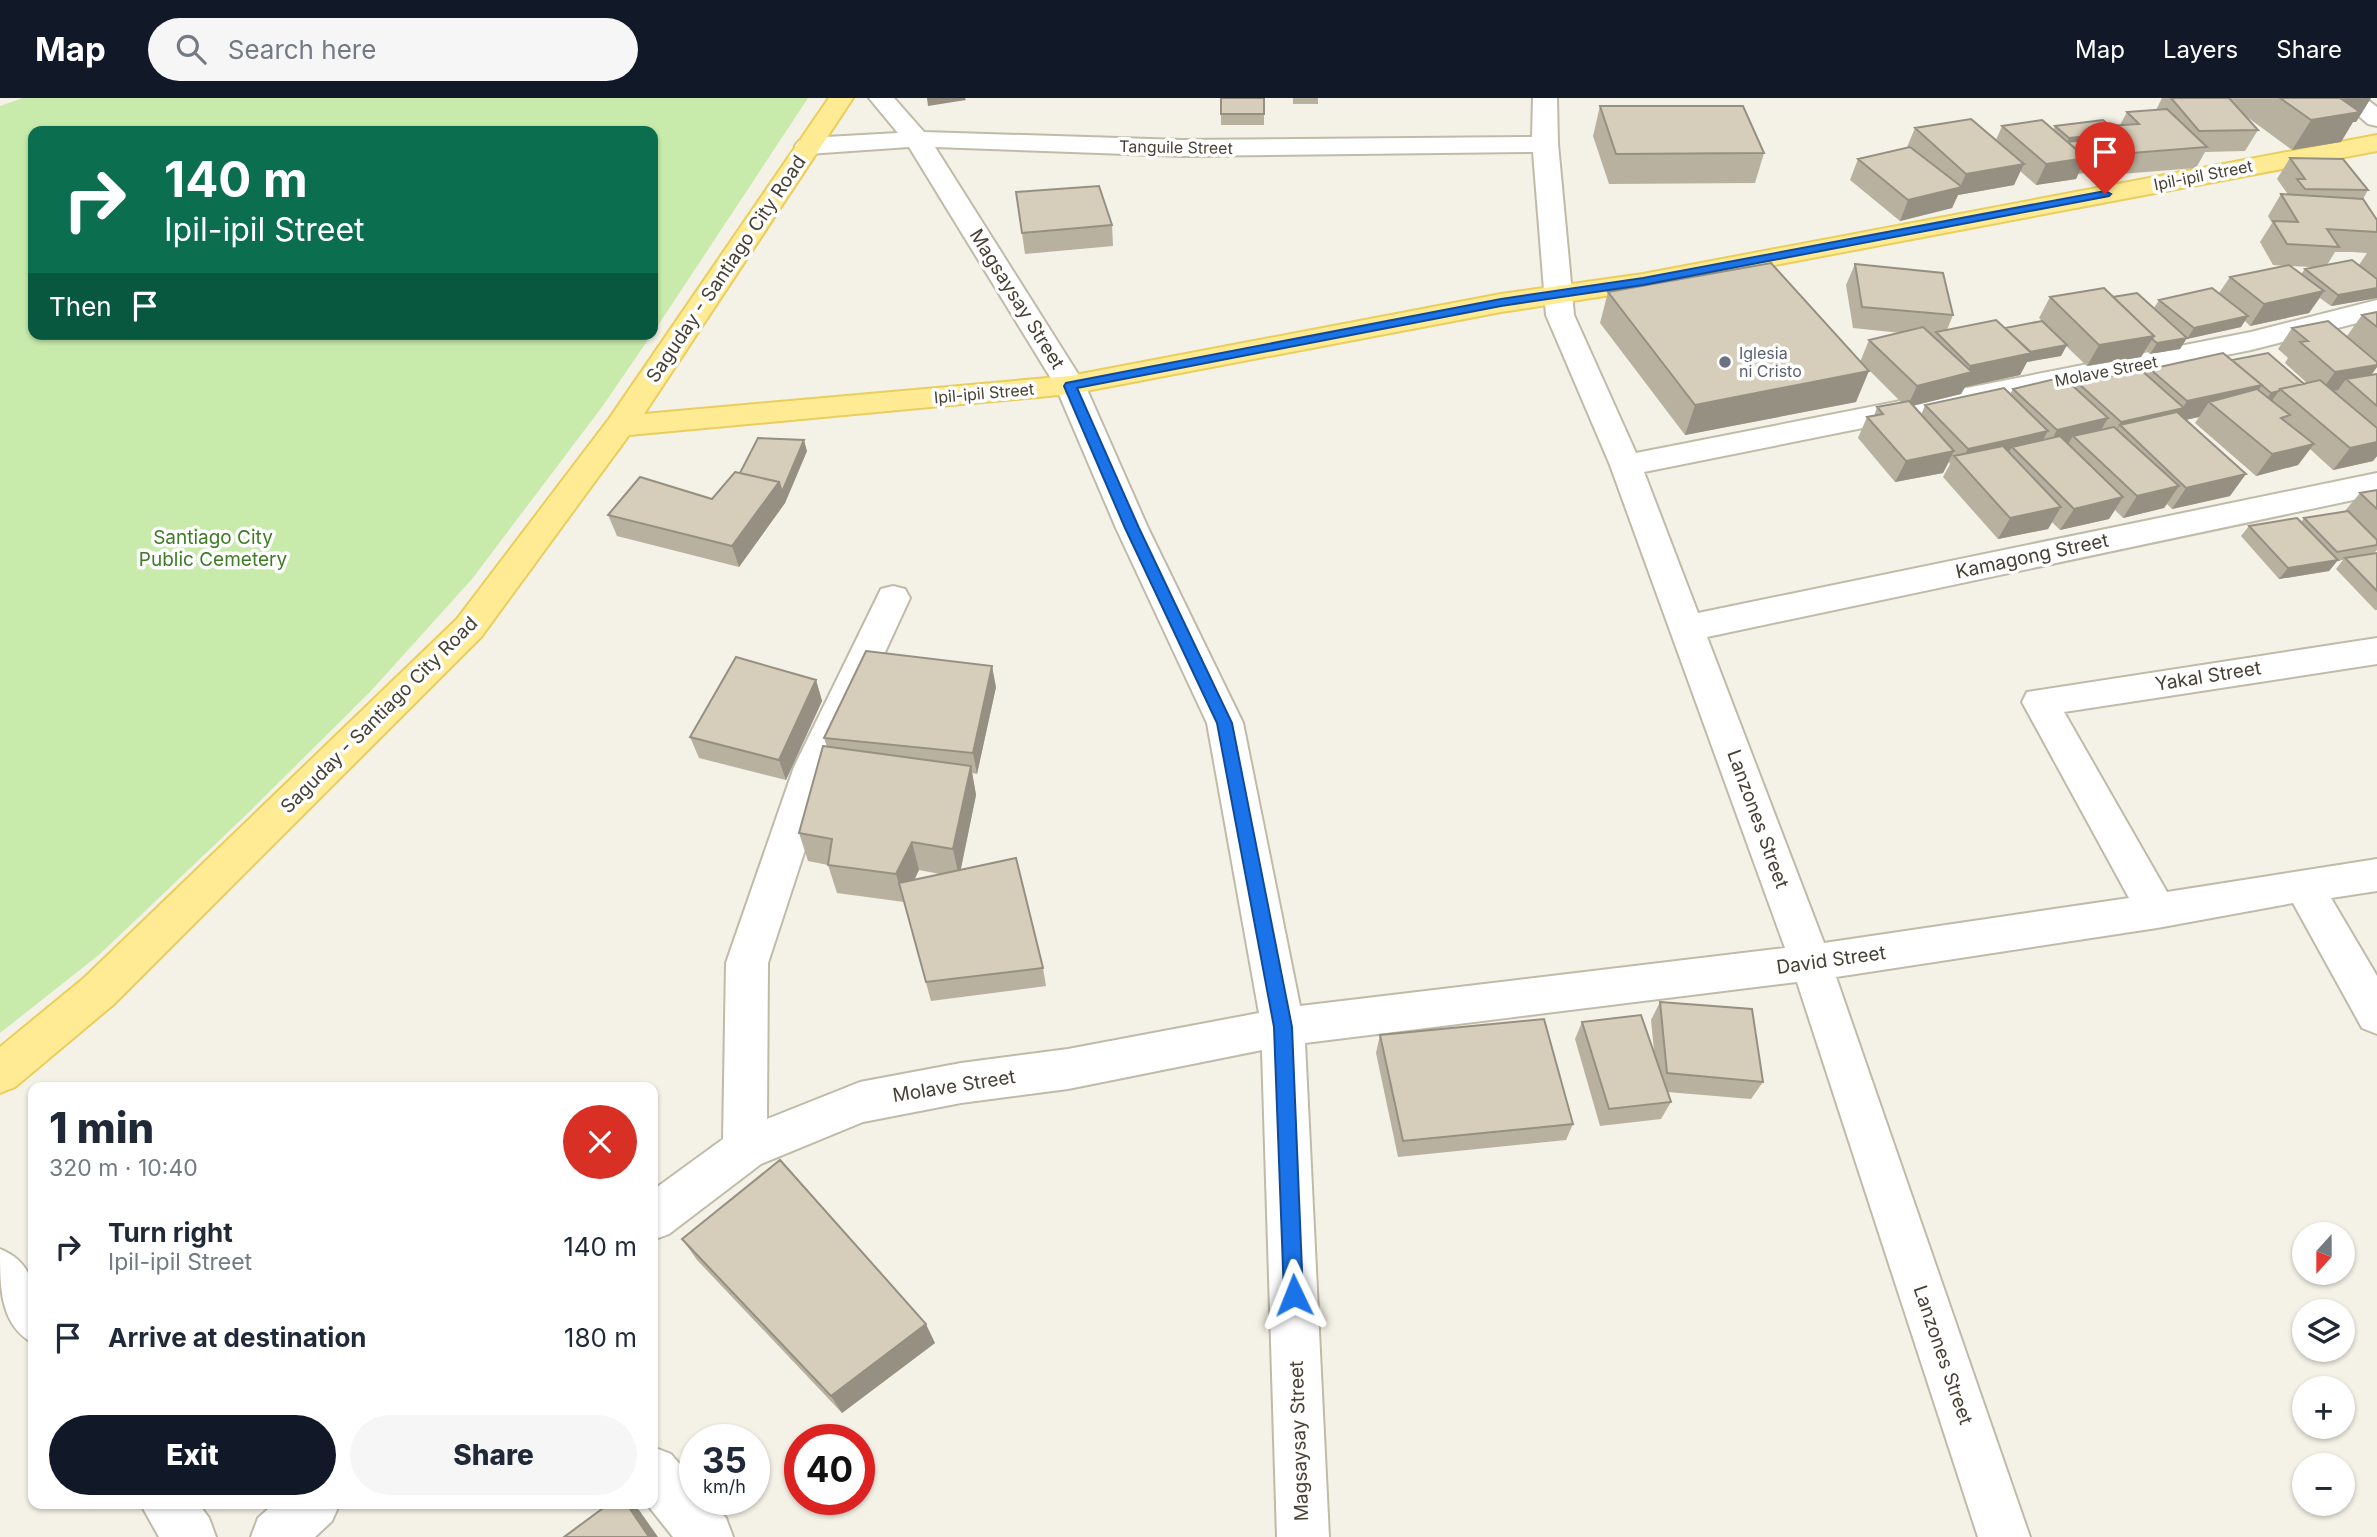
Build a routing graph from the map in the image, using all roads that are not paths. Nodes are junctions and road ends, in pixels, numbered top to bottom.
1 (841, 98) edge
2 (881, 98) edge
3 (1545, 98) edge
4 (2350, 98) edge
5 (2377, 119) edge
6 (917, 139) junction
7 (2377, 143) edge
8 (1545, 144) junction
9 (808, 146) junction
10 (1558, 296) junction
11 (2377, 309) edge
12 (1070, 386) junction
13 (620, 426) junction
14 (1626, 465) junction
15 (2377, 484) edge
16 (893, 598) dead end
17 (1688, 628) junction
18 (2377, 651) edge
19 (2377, 875) edge
20 (2303, 885) junction
21 (2158, 911) junction
22 (1811, 963) junction
23 (2377, 1015) edge
24 (1283, 1027) junction
25 (0, 1073) edge
26 (744, 1149) junction
27 (658, 1215) edge
28 (0, 1272) edge
29 (28, 1312) edge
30 (658, 1478) edge
31 (170, 1509) edge
32 (307, 1509) edge
33 (190, 1537) edge
34 (277, 1537) edge
35 (707, 1537) edge
36 (1303, 1537) edge
37 (2004, 1537) edge

1 - 9 main road, Saguday - Santiago City Road
2 - 6 street, Magsaysay Street
3 - 8 street, Lanzones Street
4 - 5 street
6 - 8 street, Tanguile Street
6 - 9 street, Tanguile Street
6 - 12 street, Magsaysay Street
7 - 10 main road, Ipil-ipil Street
8 - 10 street, Lanzones Street
9 - 13 main road, Saguday - Santiago City Road
10 - 12 main road, Ipil-ipil Street
10 - 14 street, Lanzones Street
11 - 14 street, Molave Street
12 - 13 main road, Ipil-ipil Street
12 - 24 street, Magsaysay Street
13 - 25 main road, Saguday - Santiago City Road
14 - 17 street, Lanzones Street
15 - 17 street, Kamagong Street
16 - 26 street
17 - 22 street, Lanzones Street
18 - 21 street, Yakal Street
19 - 20 street, David Street
20 - 21 street, David Street
20 - 23 street
21 - 22 street, David Street
22 - 24 street, David Street
22 - 37 street, Lanzones Street
24 - 26 street, Molave Street
24 - 36 street, Magsaysay Street
26 - 27 street, Molave Street
28 - 29 street
30 - 35 street
31 - 33 street
32 - 34 street

